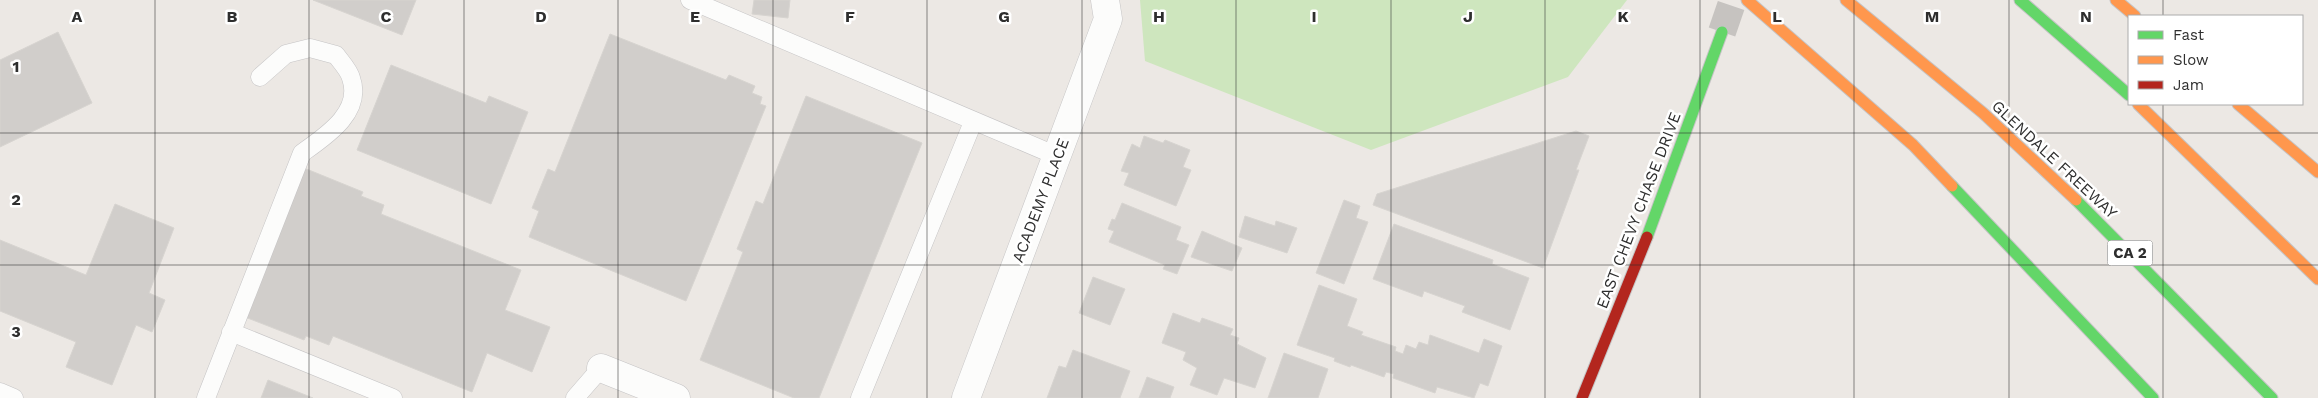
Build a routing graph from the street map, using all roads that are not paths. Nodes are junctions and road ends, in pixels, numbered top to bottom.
1 (690, 0) edge
2 (1105, 0) edge
3 (1747, 0) edge
4 (1846, 0) edge
5 (2116, 0) edge
6 (2021, 1) edge
7 (2134, 15) edge
8 (1722, 32) tunnel mouth
9 (260, 77) dead end
10 (2128, 94) edge
11 (2139, 105) edge
12 (2239, 105) edge
13 (973, 122) junction
14 (1057, 156) junction
15 (2318, 172) edge
16 (2318, 279) edge
17 (231, 332) junction
18 (602, 368) joint
19 (0, 392) edge
20 (14, 398) edge
21 (206, 398) edge
22 (393, 398) edge
23 (575, 398) edge
24 (676, 398) edge
25 (860, 398) edge
26 (966, 398) edge
27 (1582, 398) edge
28 (2153, 398) edge
29 (2272, 398) edge

1 - 13 lane
2 - 14 street, ACADEMY PLACE
3 - 28 main road
4 - 29 main road, GLENDALE FREEWAY / CA 2
5 - 7 main road
6 - 10 main road
8 - 27 main road, EAST CHEVY CHASE DRIVE
9 - 17 lane
11 - 16 main road
12 - 15 main road
13 - 14 lane
13 - 25 lane
14 - 26 street, ACADEMY PLACE
17 - 21 lane
17 - 22 lane
18 - 23 lane
18 - 24 street
19 - 20 lane

